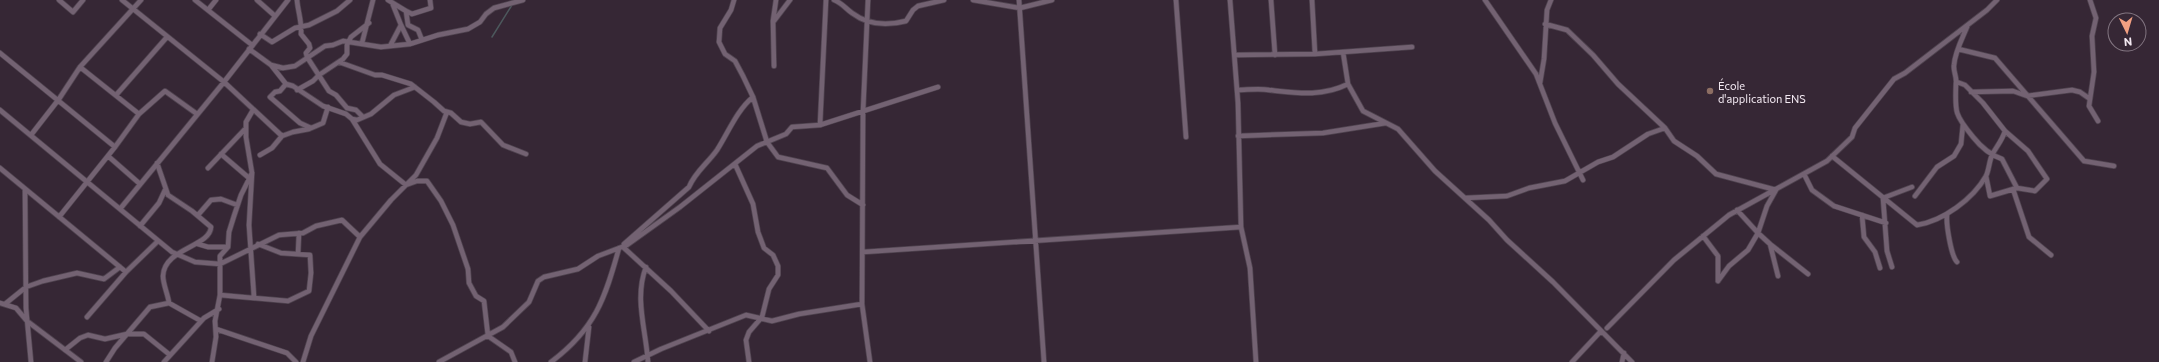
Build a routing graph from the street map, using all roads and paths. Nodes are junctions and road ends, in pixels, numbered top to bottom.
1 (59, 0) edge
2 (83, 0) edge
3 (122, 0) edge
4 (141, 0) edge
5 (195, 0) edge
6 (216, 0) edge
7 (257, 0) edge
8 (288, 0) edge
9 (297, 0) edge
10 (350, 0) edge
11 (373, 0) edge
12 (388, 0) edge
13 (430, 0) edge
14 (523, 0) edge
15 (734, 0) edge
16 (776, 0) edge
17 (790, 0) edge
18 (826, 0) edge
19 (834, 0) edge
20 (868, 0) edge
21 (944, 0) edge
22 (973, 0) edge
23 (1019, 0) edge
24 (1052, 0) edge
25 (1176, 0) edge
26 (1230, 0) edge
27 (1271, 0) edge
28 (1312, 0) edge
29 (1485, 0) edge
30 (1551, 0) edge
31 (1997, 0) edge
32 (2090, 0) edge
33 (392, 4) junction
34 (1020, 8) junction
35 (133, 9) junction
36 (208, 10) junction
37 (406, 11) junction
38 (275, 16) junction
39 (773, 21) junction
40 (867, 21) junction
41 (369, 23) junction
42 (1546, 24) junction
43 (401, 25) junction
44 (1968, 25) junction
45 (301, 26) junction
46 (260, 34) junction
47 (167, 37) junction
48 (422, 40) junction
49 (348, 42) junction
50 (362, 43) junction
51 (410, 44) junction
52 (390, 46) junction
53 (250, 47) junction
54 (1412, 47) dead end
55 (1958, 49) junction
56 (1343, 52) junction
57 (0, 53) edge
58 (1316, 54) junction
59 (1235, 55) junction
60 (1274, 55) junction
61 (307, 57) junction
62 (339, 62) junction
63 (271, 65) junction
64 (774, 66) dead end
65 (80, 67) junction
66 (319, 75) junction
67 (224, 82) junction
68 (1957, 82) junction
69 (1540, 83) junction
70 (286, 84) junction
71 (1348, 84) junction
72 (415, 87) junction
73 (938, 87) dead end
74 (298, 90) junction
75 (1237, 90) junction
76 (1971, 92) junction
77 (117, 94) junction
78 (752, 96) junction
79 (2027, 96) junction
80 (59, 99) junction
81 (2090, 99) junction
82 (328, 107) junction
83 (0, 110) edge
84 (253, 110) junction
85 (447, 112) junction
86 (863, 112) junction
87 (139, 114) junction
88 (197, 114) junction
89 (363, 117) junction
90 (352, 119) junction
91 (2098, 121) dead end
92 (1386, 123) junction
93 (1963, 124) junction
94 (820, 125) junction
95 (246, 128) junction
96 (312, 128) junction
97 (1666, 128) junction
98 (2005, 131) junction
99 (31, 135) junction
100 (282, 136) junction
101 (1238, 136) junction
102 (1186, 137) dead end
103 (768, 142) junction
104 (115, 147) junction
105 (221, 154) junction
106 (526, 154) dead end
107 (260, 155) dead end
108 (1992, 155) junction
109 (108, 156) junction
110 (1832, 156) junction
111 (157, 163) junction
112 (736, 164) junction
113 (2114, 166) dead end
114 (0, 168) edge
115 (208, 168) dead end
116 (252, 173) junction
117 (1580, 173) junction
118 (1804, 174) junction
119 (1986, 176) junction
120 (249, 178) junction
121 (1583, 180) dead end
122 (87, 181) junction
123 (140, 184) junction
124 (406, 185) junction
125 (1912, 187) dead end
126 (2015, 188) junction
127 (25, 189) junction
128 (165, 190) junction
129 (1776, 190) junction
130 (1915, 196) dead end
131 (1465, 198) junction
132 (1883, 198) junction
133 (237, 205) junction
134 (863, 205) junction
135 (120, 209) junction
136 (1737, 210) junction
137 (1947, 214) junction
138 (198, 215) junction
139 (1862, 215) junction
140 (58, 217) junction
141 (1886, 224) junction
142 (140, 226) junction
143 (1241, 227) junction
144 (299, 233) junction
145 (1758, 233) junction
146 (1703, 236) junction
147 (360, 237) junction
148 (158, 241) junction
149 (1036, 242) junction
150 (198, 244) junction
151 (258, 244) junction
152 (1770, 244) junction
153 (228, 247) junction
154 (621, 247) junction
155 (250, 248) junction
156 (863, 252) junction
157 (176, 254) junction
158 (298, 254) junction
159 (2051, 255) dead end
160 (1957, 262) dead end
161 (220, 264) junction
162 (120, 267) junction
163 (1892, 267) dead end
164 (646, 268) junction
165 (1880, 268) dead end
166 (126, 272) junction
167 (1808, 274) dead end
168 (1778, 276) dead end
169 (26, 287) junction
170 (220, 295) junction
171 (254, 297) junction
172 (169, 303) junction
173 (3, 304) edge
174 (862, 304) junction
175 (219, 309) junction
176 (87, 317) dead end
177 (761, 319) junction
178 (27, 321) junction
179 (201, 322) junction
180 (592, 322) junction
181 (1607, 328) dead end
182 (216, 329) junction
183 (709, 331) junction
184 (1601, 331) junction
185 (128, 334) junction
186 (488, 336) junction
187 (65, 350) junction
188 (1624, 353) junction
189 (170, 355) junction
190 (648, 356) junction
191 (31, 362) edge
192 (81, 362) edge
193 (106, 362) edge
194 (164, 362) edge
195 (212, 362) edge
196 (296, 362) edge
197 (303, 362) edge
198 (438, 362) edge
199 (515, 362) edge
200 (551, 362) edge
201 (585, 362) edge
202 (634, 362) edge
203 (648, 362) edge
204 (749, 362) edge
205 (870, 362) edge
206 (1044, 362) edge
207 (1256, 362) edge
208 (1572, 362) edge
209 (1622, 362) edge
210 (1632, 362) edge

1 - 2 street
3 - 35 street
4 - 35 street
5 - 36 street
6 - 36 street
7 - 38 street
8 - 38 street
9 - 45 street
10 - 45 street
11 - 41 street
12 - 33 street
13 - 37 street
14 - 48 street
15 - 78 street
16 - 39 street
17 - 39 street
18 - 94 street
19 - 40 street
20 - 40 street
21 - 40 street
22 - 34 street
23 - 34 street
24 - 34 street
25 - 102 street
26 - 59 street
27 - 60 street
28 - 58 street
29 - 69 street
30 - 42 street
31 - 44 street
32 - 81 street
33 - 37 street
33 - 43 street
34 - 149 street
35 - 47 street
35 - 65 street
36 - 53 street
37 - 48 street
38 - 46 street
39 - 64 street
40 - 86 street
41 - 49 street
41 - 50 street
42 - 69 street
42 - 97 street
43 - 51 street
43 - 52 street
44 - 55 street
44 - 110 street
45 - 46 street
45 - 61 street
46 - 53 street
47 - 67 street
47 - 77 street
48 - 51 street
49 - 50 street
49 - 61 street
49 - 62 street
50 - 52 street
51 - 52 street
53 - 63 street
53 - 67 street
54 - 56 street
55 - 68 street
55 - 79 street
56 - 58 street
56 - 71 street
57 - 80 street
58 - 60 street
59 - 60 street
59 - 75 street
61 - 63 street
61 - 66 street
62 - 66 street
62 - 72 street
63 - 70 street
65 - 77 street
65 - 80 street
66 - 74 street
66 - 89 street
67 - 84 street
67 - 88 street
68 - 76 street
68 - 93 street
69 - 117 street
70 - 74 street
70 - 96 street
71 - 75 street
71 - 92 street
72 - 85 street
72 - 89 street
73 - 86 street
74 - 82 street
75 - 101 street
76 - 79 street
76 - 98 street
77 - 87 street
78 - 103 street
78 - 154 street
79 - 81 street
79 - 113 street
80 - 99 street
80 - 104 street
81 - 91 street
82 - 90 street
82 - 96 street
83 - 99 street
84 - 95 street
84 - 100 street
85 - 106 street
85 - 124 street
86 - 94 street
86 - 134 street
87 - 88 street
87 - 104 street
88 - 111 street
89 - 90 street
90 - 124 street
92 - 101 street
92 - 131 street
93 - 108 street
93 - 130 street
94 - 103 street
95 - 105 street
95 - 116 street
96 - 100 street
97 - 117 street
97 - 129 street
98 - 108 street
98 - 126 street
99 - 122 street
100 - 107 street
101 - 143 street
103 - 112 street
103 - 134 street
104 - 109 street
105 - 115 street
105 - 120 street
108 - 119 street
108 - 126 street
109 - 122 street
109 - 123 street
110 - 118 street
110 - 132 street
111 - 123 street
111 - 128 street
112 - 154 street
112 - 177 street
114 - 127 street
116 - 120 street
116 - 155 street
117 - 121 street
117 - 131 street
118 - 129 street
118 - 139 street
119 - 126 street
119 - 137 street
120 - 133 street
122 - 135 street
122 - 140 street
123 - 135 street
124 - 147 street
124 - 186 street
125 - 132 street
126 - 159 street
127 - 140 street
127 - 169 street
128 - 138 street
128 - 142 street
129 - 136 street
129 - 145 street
131 - 184 street
132 - 137 street
132 - 141 street
133 - 138 street
133 - 153 street
134 - 156 street
135 - 142 street
136 - 145 street
136 - 146 street
137 - 160 street
138 - 150 street
139 - 141 street
139 - 165 street
140 - 162 street
141 - 163 street
142 - 148 street
143 - 149 street
143 - 207 street
144 - 147 street
144 - 151 street
144 - 158 street
145 - 146 street
145 - 152 street
146 - 181 street
147 - 197 street
148 - 157 street
148 - 166 street
149 - 156 street
149 - 206 street
150 - 153 street
150 - 157 street
151 - 155 street
151 - 158 street
152 - 167 street
152 - 168 street
153 - 161 street
154 - 164 street
154 - 180 street
154 - 186 street
155 - 161 street
155 - 171 street
156 - 174 street
157 - 161 street
157 - 172 street
158 - 171 street
161 - 170 street
162 - 166 street
162 - 169 street
164 - 183 street
164 - 190 street
166 - 176 street
169 - 173 street
169 - 178 street
170 - 171 street
170 - 175 street
172 - 179 street
172 - 185 street
173 - 178 street
174 - 177 street
174 - 205 street
175 - 179 street
175 - 182 street
177 - 183 street
177 - 204 street
178 - 187 street
178 - 191 street
179 - 189 street
180 - 200 street
180 - 201 street
182 - 195 street
182 - 196 street
183 - 190 street
184 - 188 street
184 - 208 street
185 - 187 street
185 - 189 street
185 - 193 street
186 - 198 street
186 - 199 street
187 - 192 street
188 - 209 street
188 - 210 street
189 - 194 street
190 - 202 street
190 - 203 street

